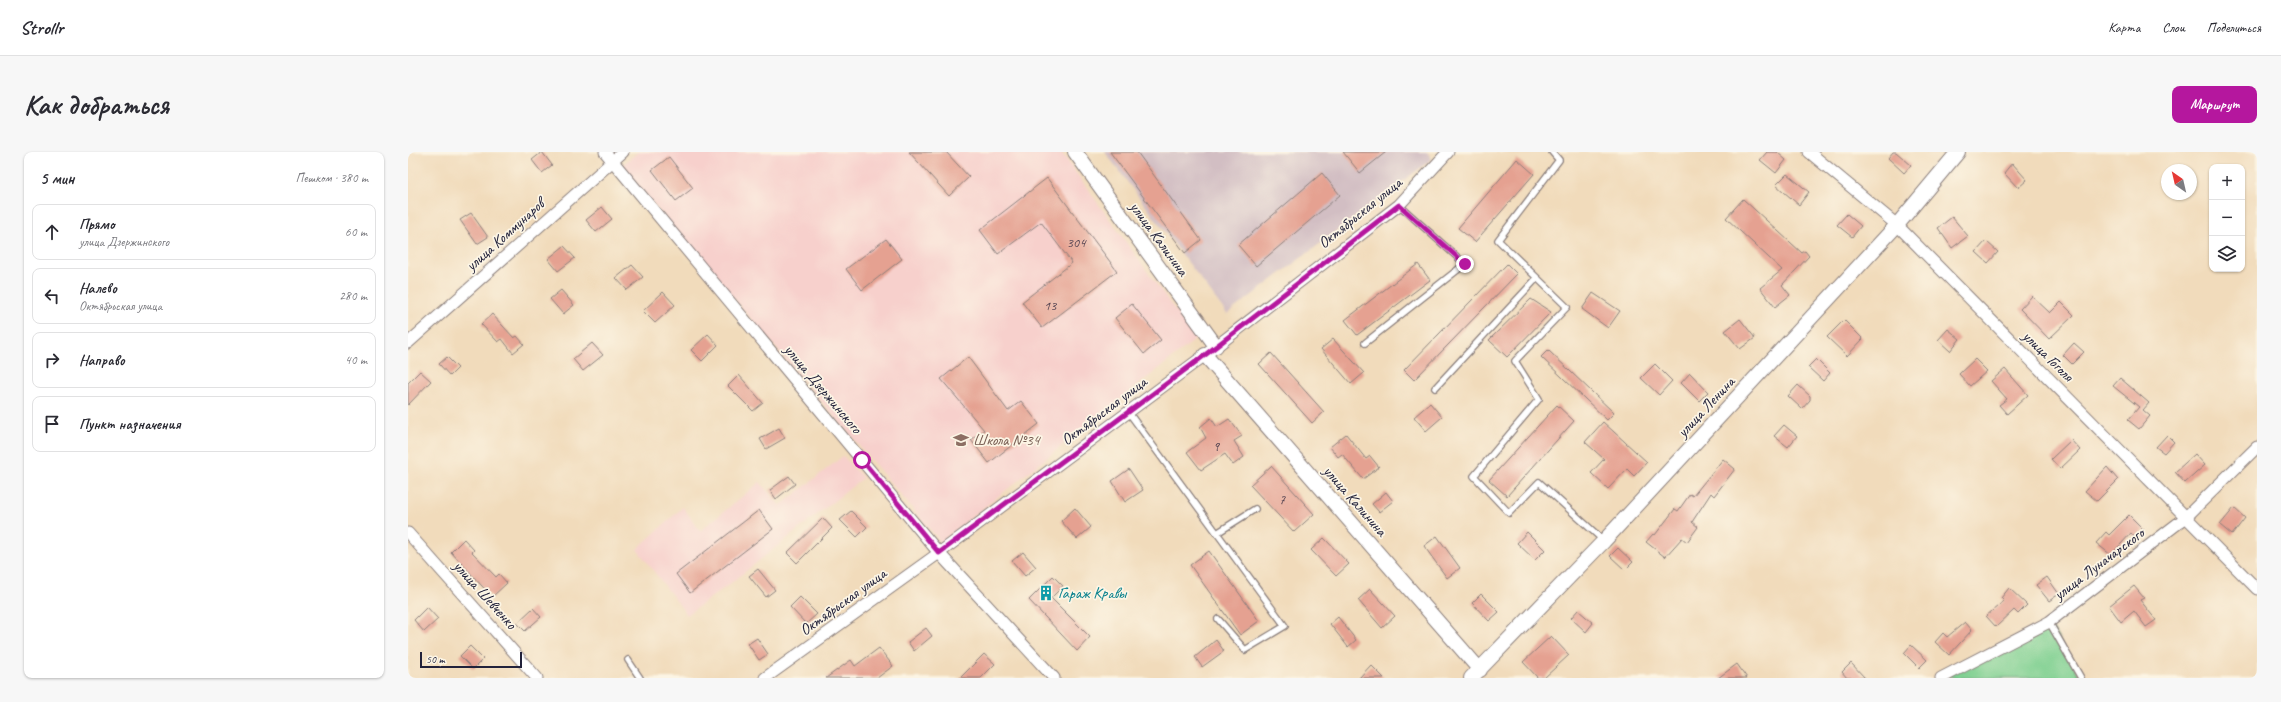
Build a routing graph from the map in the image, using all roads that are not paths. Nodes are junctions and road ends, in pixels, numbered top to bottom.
1 (605, 152) edge
2 (623, 152) edge
3 (1075, 152) edge
4 (1448, 152) edge
5 (1552, 152) edge
6 (1809, 152) edge
7 (1958, 152) edge
8 (612, 161) junction
9 (1399, 205) junction
10 (1897, 225) junction
11 (1537, 278) junction
12 (408, 343) edge
13 (1365, 343) dead end
14 (1210, 351) junction
15 (1435, 388) dead end
16 (1129, 413) junction
17 (2257, 447) edge
18 (1255, 509) dead end
19 (2185, 518) junction
20 (408, 533) edge
21 (1217, 533) junction
22 (1604, 541) junction
23 (939, 553) junction
24 (2257, 589) edge
25 (1218, 619) dead end
26 (2049, 622) junction
27 (628, 660) dead end
28 (1476, 674) edge
29 (1948, 677) edge
30 (537, 678) edge
31 (640, 678) edge
32 (765, 678) edge
33 (1054, 678) edge
34 (2081, 678) edge

1 - 8 street, улица Дзержинского
2 - 8 street, улица Коммунаров
3 - 14 street, улица Калинина
4 - 9 street, Октябрьская улица
5 - 11 lane
6 - 10 street, улица Гоголя
7 - 10 street, улица Ленина
8 - 12 street, улица Коммунаров
8 - 23 street, улица Дзержинского
9 - 13 lane
9 - 14 street, Октябрьская улица
10 - 19 street, улица Гоголя
10 - 22 street, улица Ленина
11 - 15 lane
11 - 22 lane
14 - 16 street, Октябрьская улица
14 - 28 street, улица Калинина
16 - 21 lane
16 - 23 street, Октябрьская улица
17 - 19 street, улица Луначарского
18 - 21 lane
19 - 24 street, улица Гоголя
19 - 26 street, улица Луначарского
20 - 30 street, улица Шевченко
21 - 25 lane
22 - 28 street, улица Ленина
23 - 32 street, Октябрьская улица
23 - 33 street, улица Дзержинского
26 - 29 street, улица Луначарского
26 - 34 lane
27 - 31 lane

